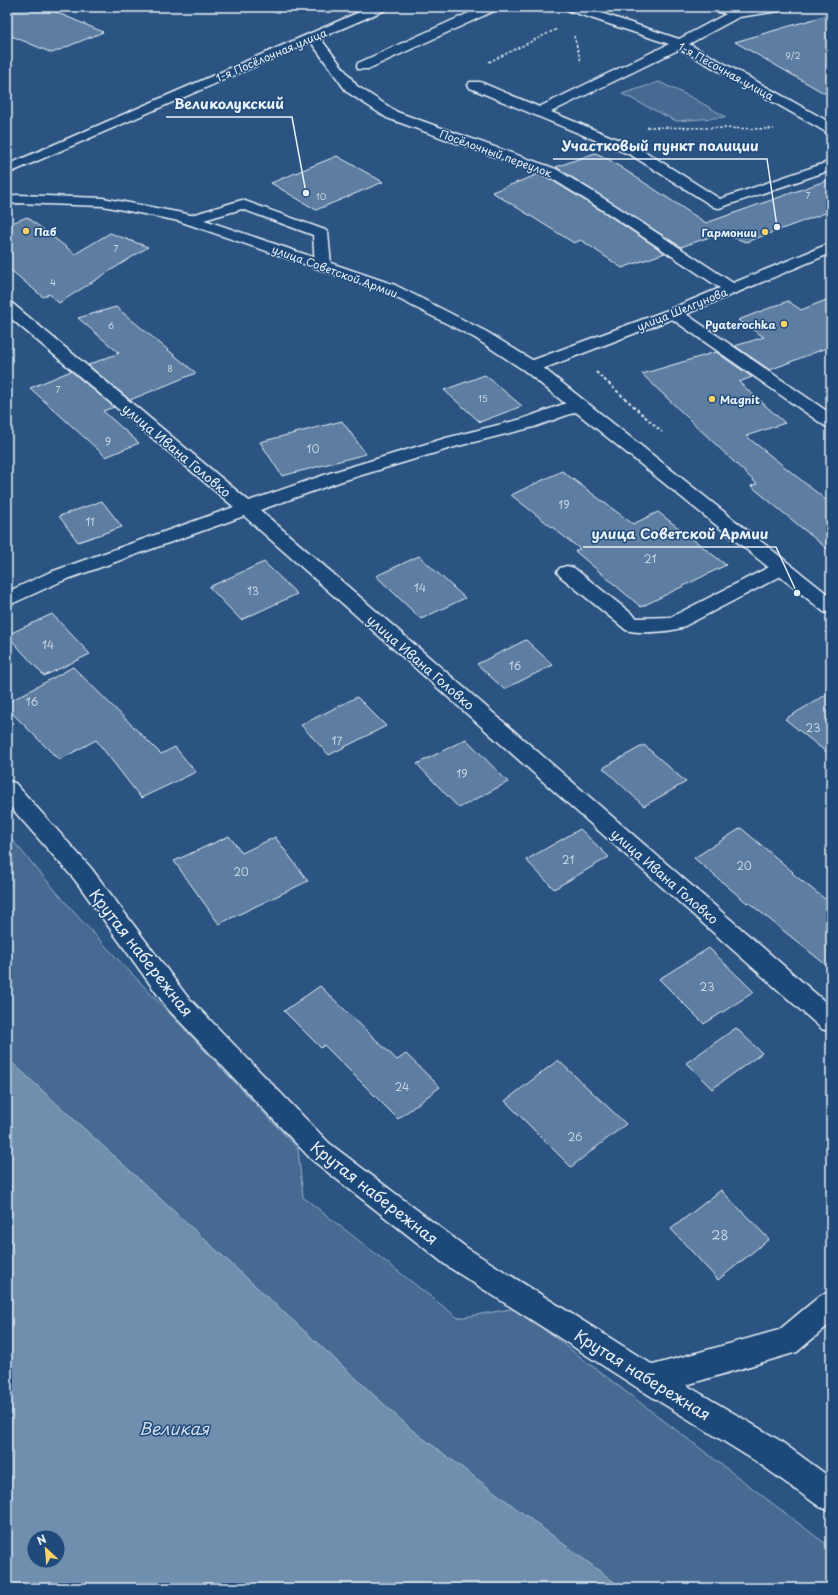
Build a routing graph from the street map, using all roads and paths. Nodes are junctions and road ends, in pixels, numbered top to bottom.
1 (381, 7) edge
2 (492, 7) edge
3 (570, 7) edge
4 (717, 7) edge
5 (779, 7) edge
6 (736, 14) junction
7 (572, 30) dead end
8 (313, 37) junction
9 (680, 44) junction
10 (363, 66) dead end
11 (582, 67) dead end
12 (475, 85) dead end
13 (539, 112) junction
14 (647, 127) dead end
15 (775, 129) dead end
16 (831, 129) edge
17 (831, 165) edge
18 (7, 170) edge
19 (7, 200) edge
20 (190, 220) junction
21 (831, 248) edge
22 (323, 265) junction
23 (731, 289) junction
24 (7, 307) edge
25 (674, 313) junction
26 (702, 331) junction
27 (686, 338) dead end
28 (531, 367) junction
29 (578, 405) junction
30 (831, 422) edge
31 (246, 508) junction
32 (782, 568) junction
33 (568, 572) dead end
34 (7, 600) edge
35 (831, 607) edge
36 (7, 790) edge
37 (831, 1022) edge
38 (831, 1305) edge
39 (651, 1380) junction
40 (831, 1496) edge

1 - 8 street, 1-я Посёлочная улица
2 - 10 street
3 - 9 street, 1-я Песочная улица
4 - 6 street
5 - 6 street
6 - 9 street
7 - 11 path
8 - 18 street, 1-я Посёлочная улица
8 - 23 street, Посёлочный переулок
9 - 13 street
9 - 16 street, 1-я Песочная улица
12 - 13 street
13 - 17 street
14 - 15 path
19 - 20 street, улица Советской Армии
20 - 22 street, улица Советской Армии
20 - 22 street
21 - 23 street, улица Шелгунова
22 - 28 street, улица Советской Армии
23 - 25 street, улица Шелгунова
24 - 31 street, улица Ивана Головко
25 - 26 street
25 - 28 street, улица Шелгунова
26 - 27 street
26 - 30 street
28 - 29 street, улица Советской Армии
29 - 31 street
29 - 32 street, улица Советской Армии
31 - 34 street
31 - 37 street, улица Ивана Головко
32 - 33 street
32 - 35 street, улица Советской Армии
36 - 39 street, Крутая набережная
38 - 39 street
39 - 40 street, Крутая набережная

